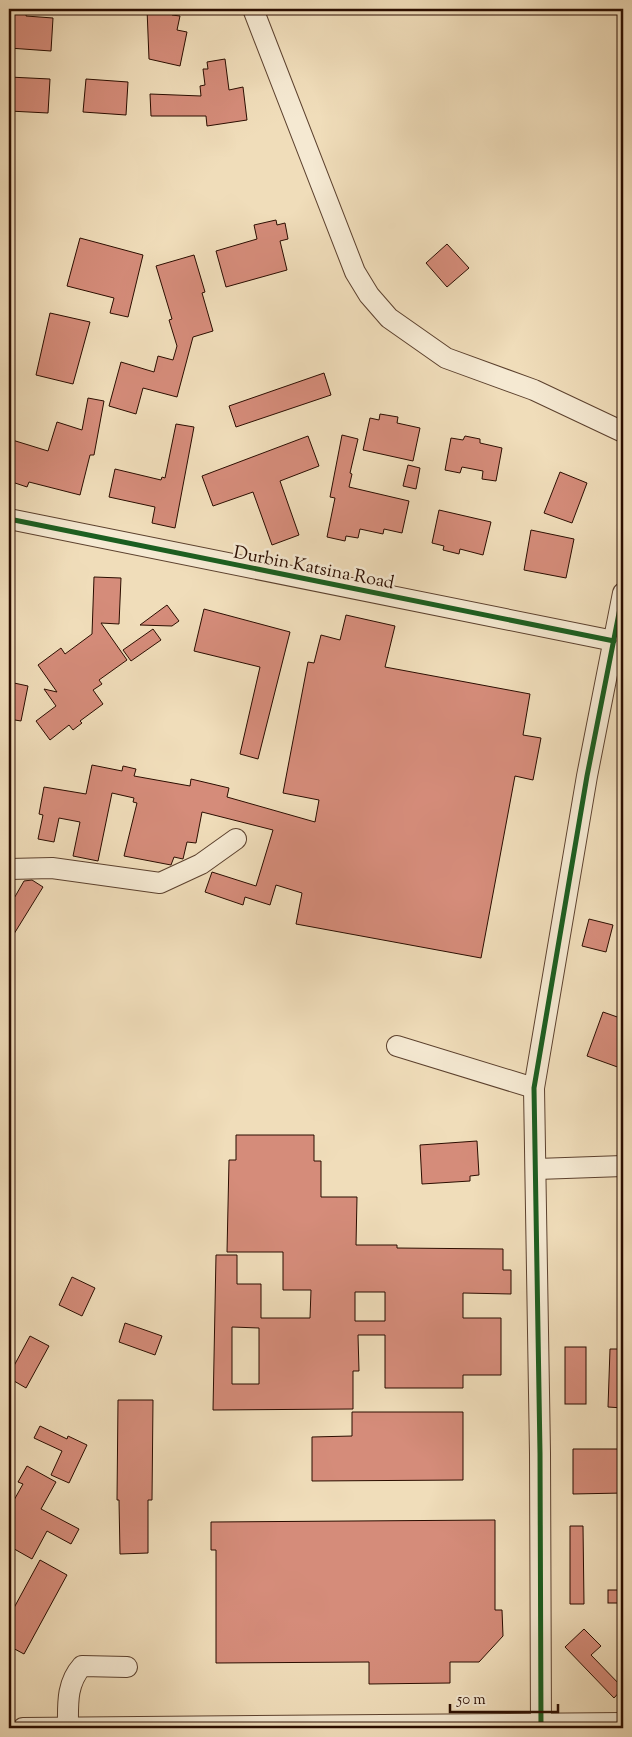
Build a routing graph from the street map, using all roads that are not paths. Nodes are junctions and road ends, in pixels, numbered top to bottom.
1 (253, 9) edge
2 (623, 432) edge
3 (9, 519) edge
4 (623, 593) edge
5 (614, 641) junction
6 (236, 839) dead end
7 (9, 869) edge
8 (397, 1046) dead end
9 (534, 1088) junction
10 (623, 1166) edge
11 (537, 1168) junction
12 (127, 1667) dead end
13 (623, 1723) edge
14 (541, 1726) edge
15 (23, 1728) edge
16 (68, 1728) edge

1 - 2 street
3 - 5 street, Durbin Katsina Road
4 - 5 street
5 - 9 street
6 - 7 street
8 - 9 street
9 - 11 street
10 - 11 street
11 - 14 street
12 - 16 street
13 - 14 street
14 - 16 street
15 - 16 street

